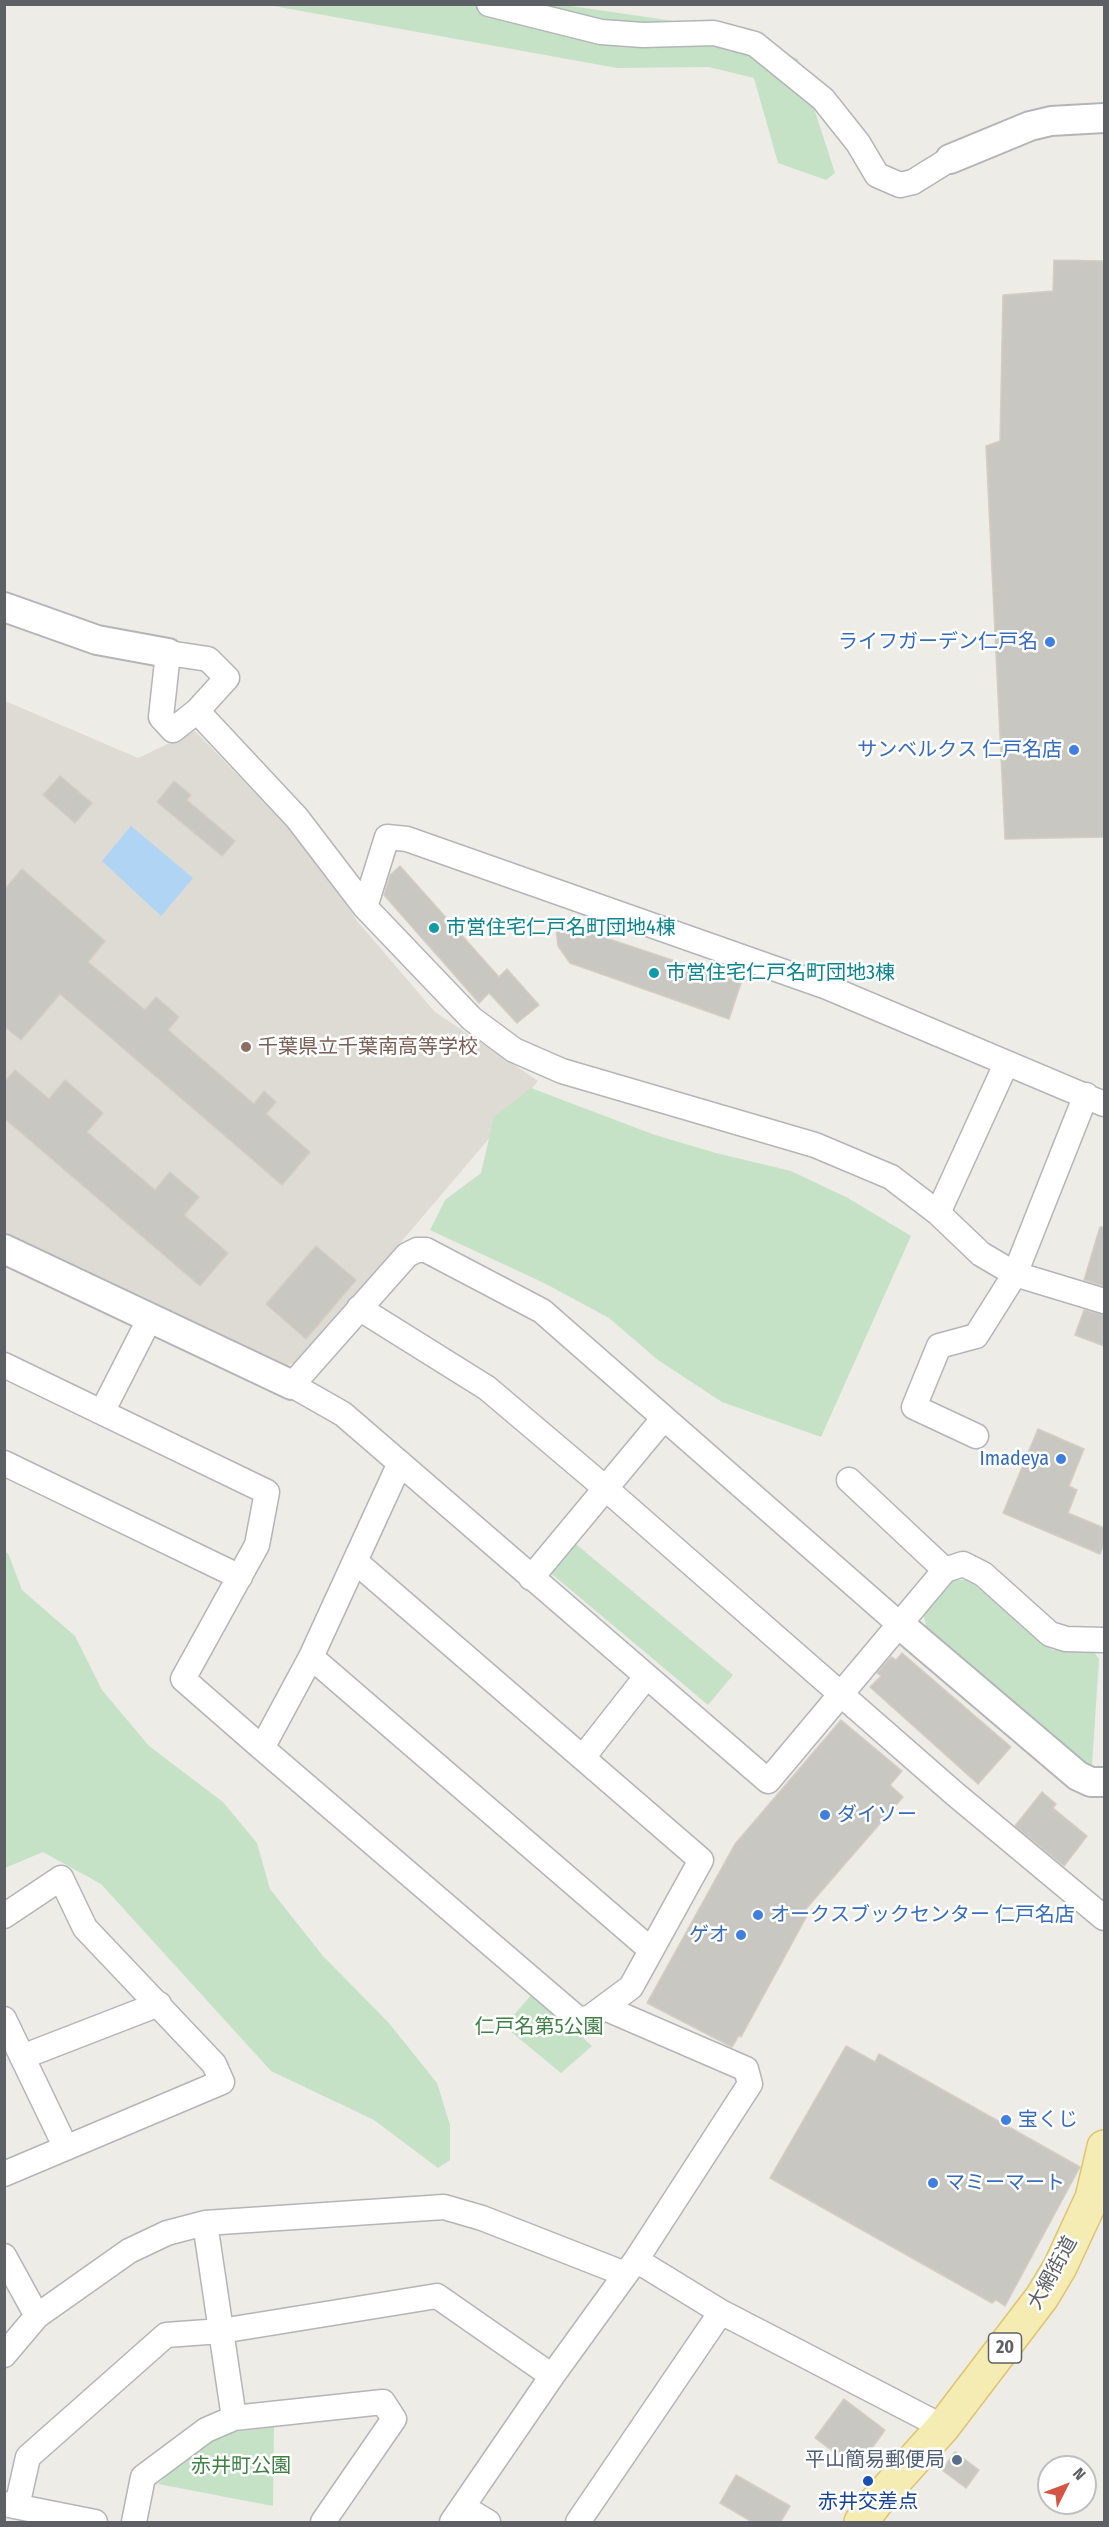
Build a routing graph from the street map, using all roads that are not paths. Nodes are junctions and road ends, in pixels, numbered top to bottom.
1 (489, 4) edge
2 (1104, 118) edge
3 (950, 159) joint
4 (4, 607) edge
5 (168, 653) junction
6 (197, 711) junction
7 (365, 907) junction
8 (1006, 1064) junction
9 (1095, 1099) edge
10 (938, 1213) junction
11 (4, 1249) edge
12 (1015, 1274) junction
13 (1104, 1301) edge
14 (359, 1308) junction
15 (150, 1318) junction
16 (4, 1365) edge
17 (292, 1385) junction
18 (102, 1412) junction
19 (664, 1418) junction
20 (976, 1436) dead end
21 (4, 1463) edge
22 (400, 1463) junction
23 (849, 1480) dead end
24 (604, 1487) junction
25 (356, 1562) junction
26 (945, 1570) junction
27 (240, 1577) junction
28 (531, 1578) junction
29 (898, 1623) junction
30 (1104, 1640) edge
31 (311, 1657) junction
32 (646, 1677) junction
33 (841, 1694) junction
34 (262, 1748) junction
35 (584, 1756) junction
36 (1104, 1782) edge
37 (4, 1916) edge
38 (1104, 1918) edge
39 (651, 1950) junction
40 (159, 2004) junction
41 (605, 2008) junction
42 (4, 2019) edge
43 (22, 2056) junction
44 (1104, 2147) edge
45 (66, 2148) junction
46 (4, 2174) edge
47 (204, 2223) junction
48 (4, 2256) edge
49 (630, 2267) junction
50 (721, 2312) junction
51 (37, 2316) junction
52 (221, 2331) junction
53 (4, 2355) edge
54 (552, 2376) junction
55 (234, 2418) junction
56 (943, 2427) junction
57 (11, 2505) edge
58 (458, 2515) edge
59 (95, 2523) edge
60 (134, 2523) edge
61 (323, 2523) edge
62 (488, 2523) edge
63 (578, 2523) edge
64 (861, 2523) edge

1 - 3 street
2 - 3 street
4 - 5 street
5 - 6 street
5 - 6 street
6 - 7 street
7 - 8 street
7 - 10 street
8 - 9 street
8 - 10 street
9 - 12 street
10 - 12 street
11 - 15 street
12 - 13 street
12 - 20 street
14 - 17 street
14 - 19 street
14 - 24 street
15 - 17 street
15 - 18 street
16 - 18 street
17 - 22 street
18 - 27 street
19 - 24 street
19 - 29 street
21 - 27 street
22 - 25 street
22 - 28 street
23 - 26 street
24 - 28 street
24 - 33 street
25 - 31 street
25 - 35 street
26 - 29 street
26 - 30 street
27 - 34 street
28 - 32 street
29 - 33 street
29 - 36 street
31 - 34 street
31 - 39 street
32 - 33 street
32 - 35 street
33 - 38 street
34 - 41 street
35 - 39 street
37 - 40 street
39 - 41 street
40 - 43 street
40 - 45 street
41 - 49 street
42 - 43 street
43 - 45 street
44 - 56 main road, 大網街道 / 20
45 - 46 street
47 - 49 street
47 - 51 street
47 - 52 street
48 - 51 street
49 - 50 street
49 - 54 street
50 - 56 street
50 - 63 street
51 - 53 street
52 - 54 street
52 - 55 street
52 - 57 street
54 - 58 street
55 - 60 street
55 - 61 street
56 - 64 main road, 大網街道 / 20
57 - 59 street
58 - 62 street

